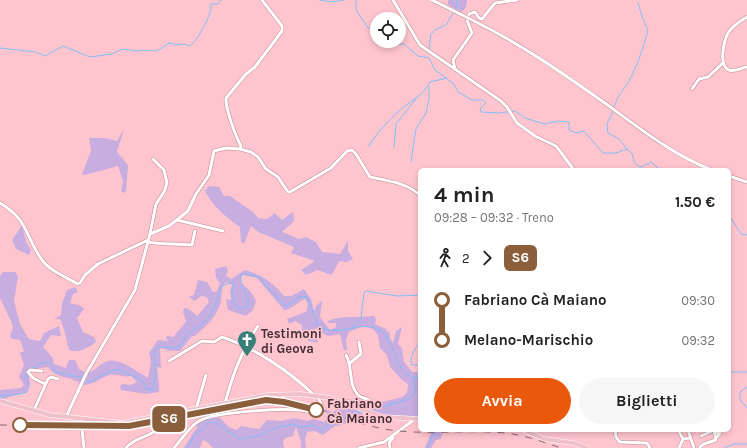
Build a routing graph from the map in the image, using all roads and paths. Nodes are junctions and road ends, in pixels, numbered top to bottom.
1 (262, 0) edge
2 (393, 0) edge
3 (432, 0) edge
4 (517, 0) edge
5 (747, 17) edge
6 (723, 63) junction
7 (747, 67) edge
8 (455, 69) junction
9 (692, 90) dead end
10 (240, 149) junction
11 (153, 159) dead end
12 (572, 168) edge
13 (708, 168) edge
14 (731, 177) edge
15 (747, 182) edge
16 (418, 194) edge
17 (0, 202) edge
18 (178, 220) junction
19 (195, 231) dead end
20 (223, 231) dead end
21 (150, 234) junction
22 (148, 241) junction
23 (258, 326) dead end
24 (359, 342) dead end
25 (244, 346) junction
26 (346, 355) dead end
27 (169, 361) dead end
28 (350, 363) junction
29 (42, 371) dead end
30 (206, 375) dead end
31 (58, 379) dead end
32 (45, 384) junction
33 (315, 395) junction
34 (0, 401) edge
35 (345, 402) junction
36 (225, 403) junction
37 (315, 406) dead end
38 (196, 409) junction
39 (34, 410) junction
40 (306, 411) dead end
41 (66, 417) junction
42 (83, 419) junction
43 (413, 419) edge
44 (178, 422) dead end
45 (528, 432) edge
46 (615, 432) edge
47 (679, 432) edge
48 (688, 432) edge
49 (711, 432) edge
50 (714, 432) edge
51 (394, 436) junction
52 (701, 436) dead end
53 (690, 438) junction
54 (683, 439) junction
55 (572, 446) edge
56 (700, 447) edge
57 (84, 448) edge
58 (126, 448) edge
59 (174, 448) edge
60 (359, 448) edge
61 (390, 448) edge
62 (587, 448) edge
63 (650, 448) edge
64 (679, 448) edge
65 (694, 448) edge

1 - 10 street
2 - 8 street
3 - 13 street, bridge
4 - 8 street
5 - 6 street
6 - 7 street
6 - 9 street
8 - 12 street
10 - 16 street
10 - 18 street
11 - 21 street
14 - 15 street
17 - 22 street
18 - 20 street
18 - 21 street
19 - 22 street
21 - 22 street
22 - 41 street
23 - 25 street
24 - 28 street
25 - 27 street
25 - 33 street
25 - 36 street
26 - 28 street
28 - 35 street
29 - 32 street
30 - 38 street
31 - 32 street
32 - 39 street
33 - 35 main road
33 - 36 main road
33 - 37 street
34 - 39 main road
35 - 43 main road
36 - 38 main road
38 - 42 main road
39 - 41 main road
40 - 59 street
41 - 42 main road
42 - 57 street
43 - 51 street
44 - 58 street
45 - 55 main road
46 - 63 street
47 - 54 street
48 - 53 street
49 - 52 street
50 - 56 street
51 - 60 street
51 - 61 street
53 - 54 street
53 - 65 street
54 - 64 street
55 - 62 main road

